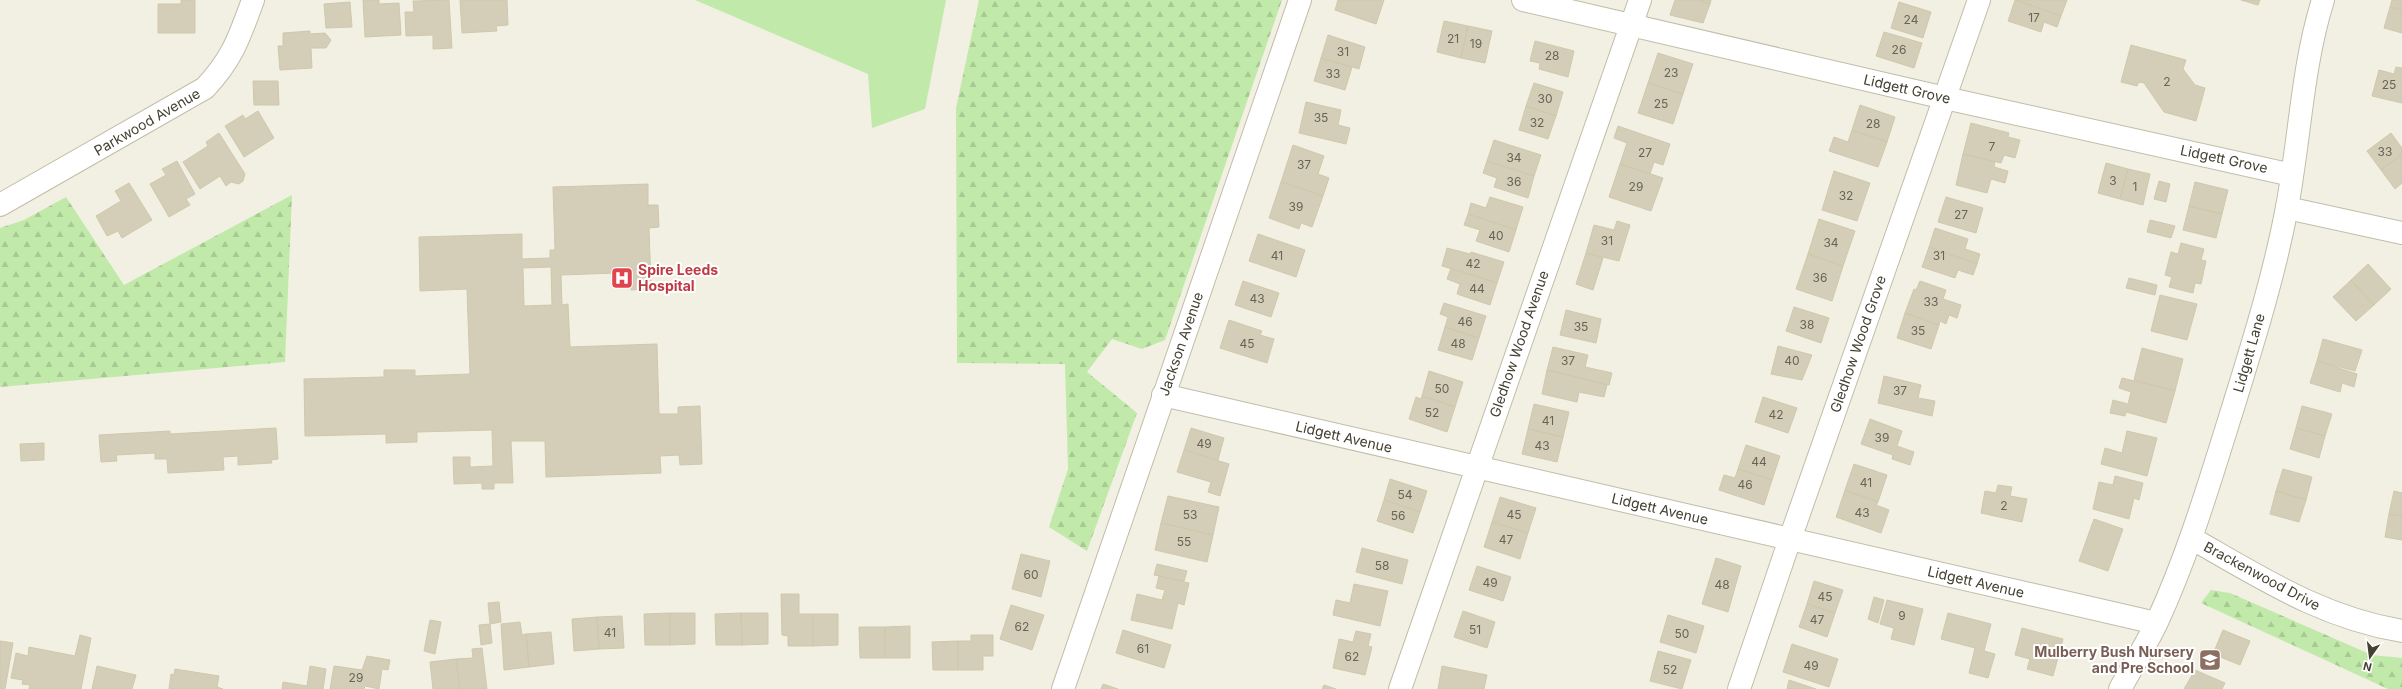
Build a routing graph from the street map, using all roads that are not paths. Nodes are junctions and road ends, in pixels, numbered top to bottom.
1 (253, 0) edge
2 (1300, 0) edge
3 (1523, 0) edge
4 (1640, 0) edge
5 (1979, 0) edge
6 (2323, 0) edge
7 (1631, 25) junction
8 (1945, 98) junction
9 (2292, 175) junction
10 (0, 205) edge
11 (2287, 208) junction
12 (2402, 233) edge
13 (1164, 395) junction
14 (1476, 467) junction
15 (2191, 538) junction
16 (1790, 539) junction
17 (2156, 623) junction
18 (2402, 631) edge
19 (1063, 689) edge
20 (1400, 689) edge
21 (1739, 689) edge
22 (2120, 689) edge

1 - 10 street, Parkwood Avenue
2 - 13 street, Jackson Avenue
3 - 7 street, Lidgett Grove
4 - 7 street, Gledhow Wood Avenue
5 - 8 street, Gledhow Wood Grove
6 - 9 street, Lidgett Lane
7 - 8 street, Lidgett Grove
7 - 14 street, Gledhow Wood Avenue
8 - 9 street, Lidgett Grove
8 - 16 street, Gledhow Wood Grove
9 - 11 street, Lidgett Lane
11 - 12 street
11 - 15 street, Lidgett Lane
13 - 14 street, Lidgett Avenue
13 - 19 street, Jackson Avenue
14 - 16 street, Lidgett Avenue
14 - 20 street, Gledhow Wood Avenue
15 - 17 street, Lidgett Lane
15 - 18 street, Brackenwood Drive
16 - 17 street, Lidgett Avenue
16 - 21 street, Gledhow Wood Grove
17 - 22 street, Lidgett Lane

